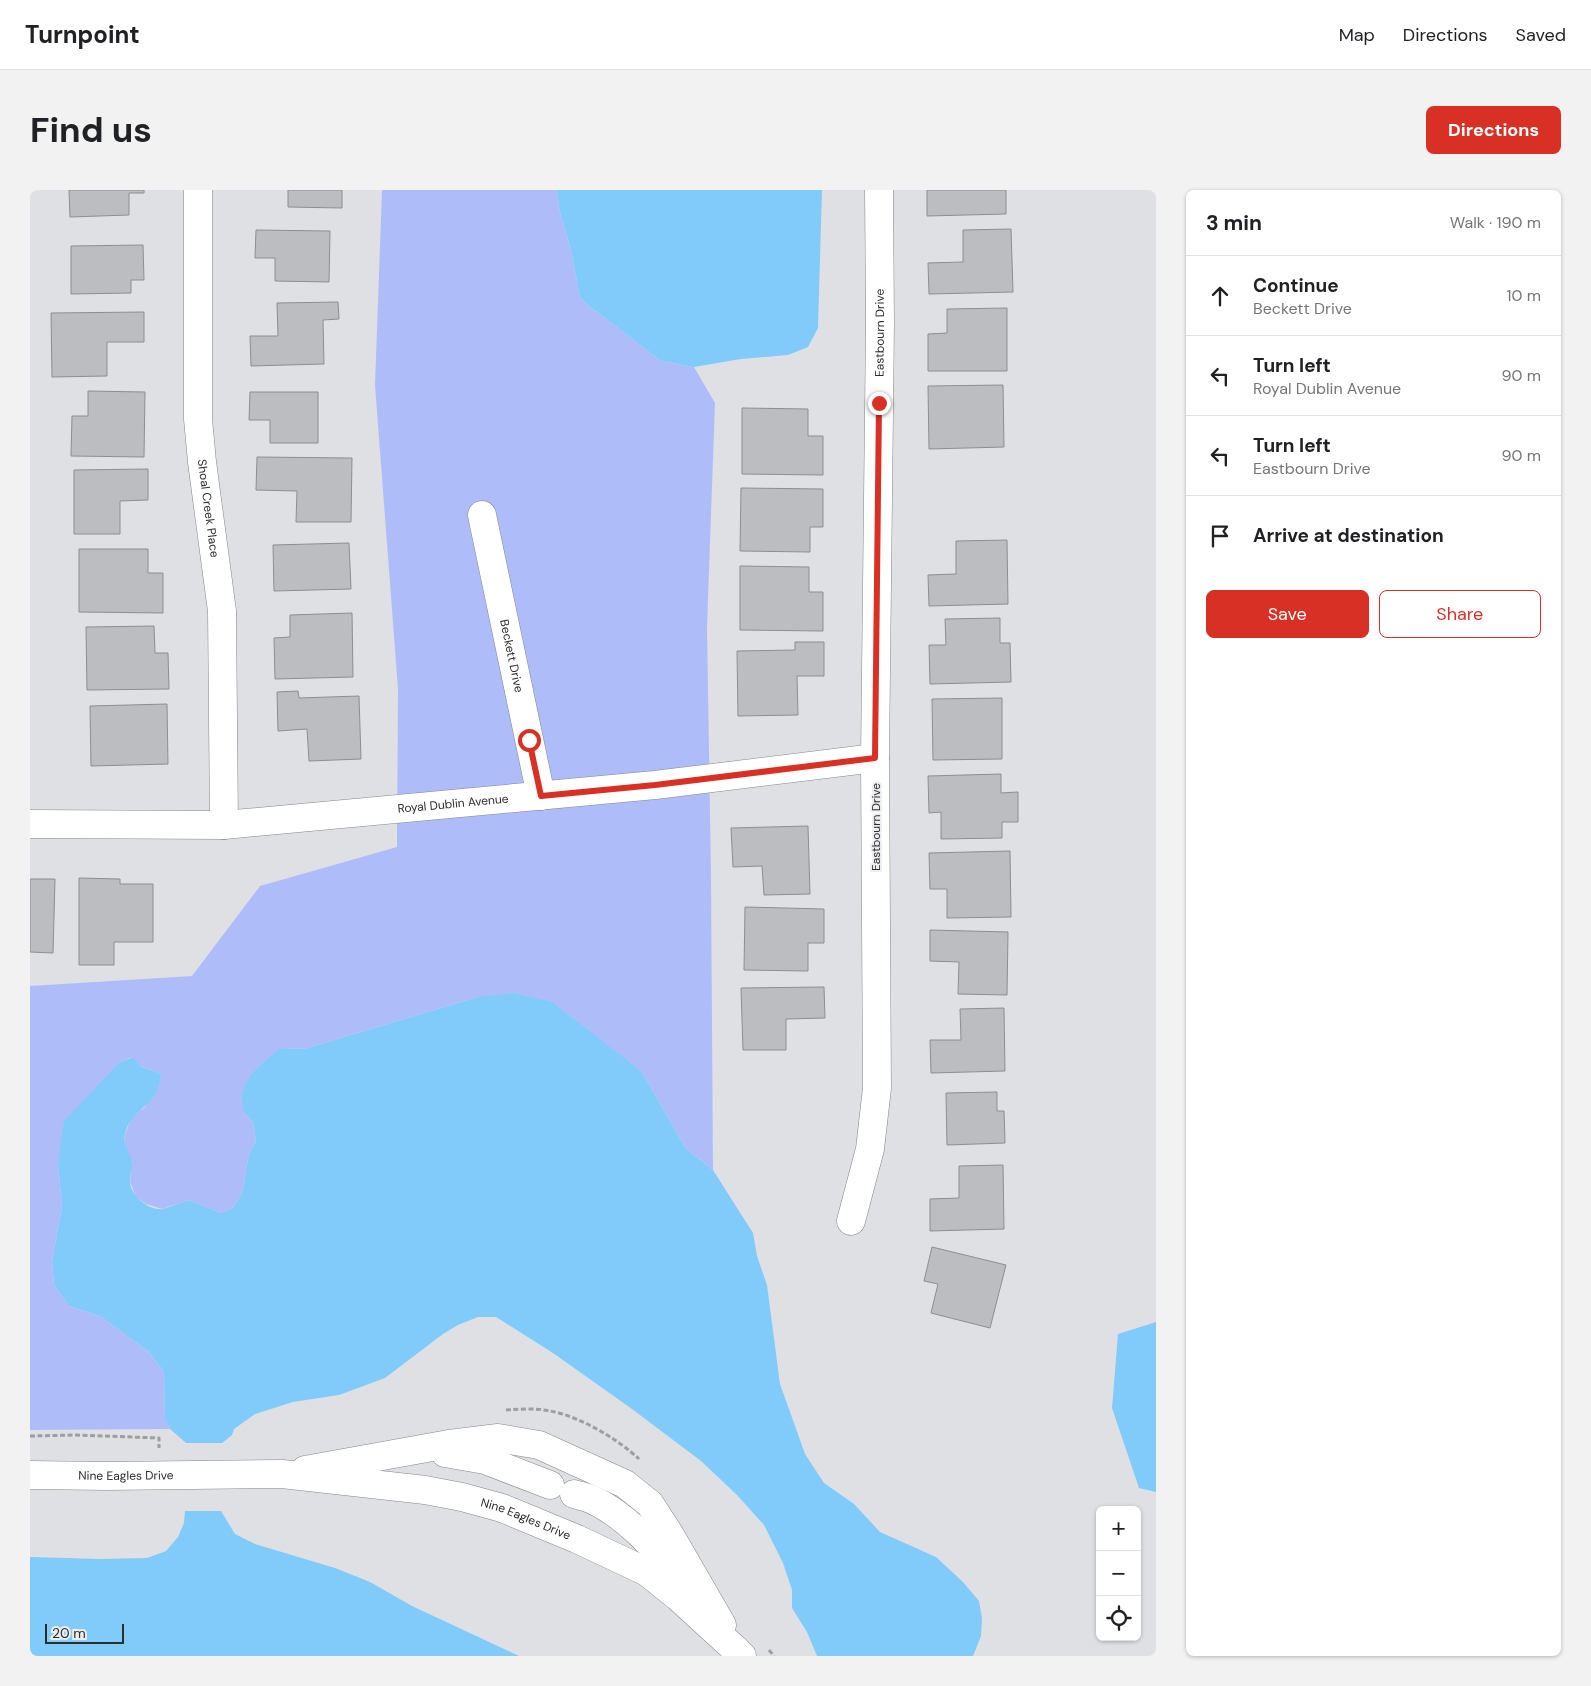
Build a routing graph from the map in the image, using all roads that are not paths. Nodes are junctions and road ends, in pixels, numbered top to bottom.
1 (198, 190) edge
2 (879, 190) edge
3 (482, 516) dead end
4 (875, 758) junction
5 (541, 796) junction
6 (30, 824) edge
7 (224, 825) junction
8 (851, 1221) dead end
9 (419, 1449) junction
10 (282, 1474) junction
11 (30, 1475) edge
12 (739, 1652) edge

1 - 7 street, Shoal Creek Place
2 - 4 street, Eastbourn Drive
3 - 5 street, Beckett Drive
4 - 5 street, Royal Dublin Avenue
4 - 8 street, Eastbourn Drive
5 - 7 street, Royal Dublin Avenue
6 - 7 street, Royal Dublin Avenue
9 - 10 street, Nine Eagles Drive
9 - 12 street, Nine Eagles Drive
9 - 12 street, Nine Eagles Drive
10 - 11 street, Nine Eagles Drive
10 - 12 street, Nine Eagles Drive

